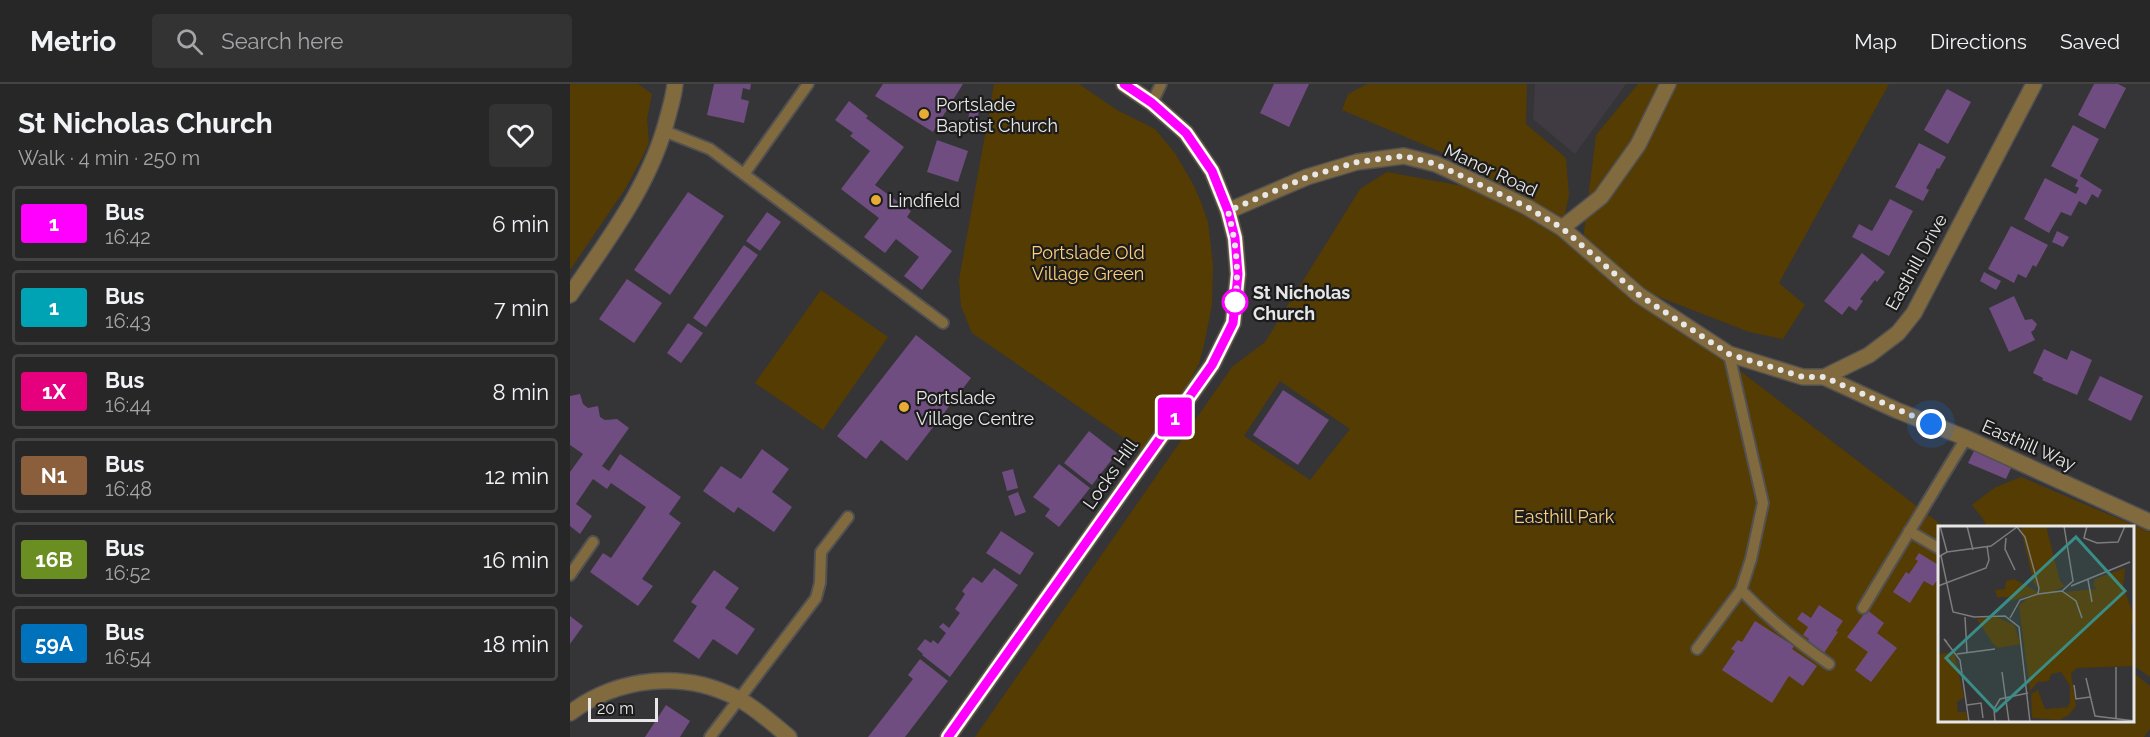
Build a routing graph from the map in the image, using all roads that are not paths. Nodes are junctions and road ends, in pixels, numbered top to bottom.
1 (675, 84) edge
2 (808, 84) edge
3 (1124, 84) edge
4 (1161, 84) edge
5 (1668, 84) edge
6 (2034, 84) edge
7 (1152, 103) junction
8 (664, 131) junction
9 (744, 174) junction
10 (1228, 211) junction
11 (1562, 228) junction
12 (570, 295) edge
13 (943, 323) dead end
14 (1729, 354) junction
15 (1824, 377) junction
16 (1966, 438) junction
17 (848, 517) dead end
18 (2150, 522) edge
19 (1909, 531) junction
20 (593, 542) dead end
21 (1938, 548) edge
22 (570, 574) edge
23 (1741, 590) junction
24 (1863, 608) dead end
25 (1697, 650) dead end
26 (1829, 664) dead end
27 (738, 699) junction
28 (570, 713) edge
29 (710, 737) edge
30 (789, 737) edge
31 (948, 737) edge

1 - 8 street
2 - 9 lane
3 - 7 street, Locks Hill
4 - 7 lane
5 - 11 street
6 - 15 street, Easthill Drive
7 - 10 street, Locks Hill
8 - 9 lane
8 - 12 street
9 - 13 lane
10 - 11 street, Manor Road
10 - 31 street, Locks Hill
11 - 14 street
14 - 15 street
14 - 23 lane
15 - 16 street, Easthill Way
16 - 18 street, Easthill Way
16 - 19 lane
17 - 27 lane
19 - 21 lane
19 - 24 lane
20 - 22 lane
23 - 25 lane
23 - 26 lane
27 - 28 street
27 - 29 lane
27 - 30 street

